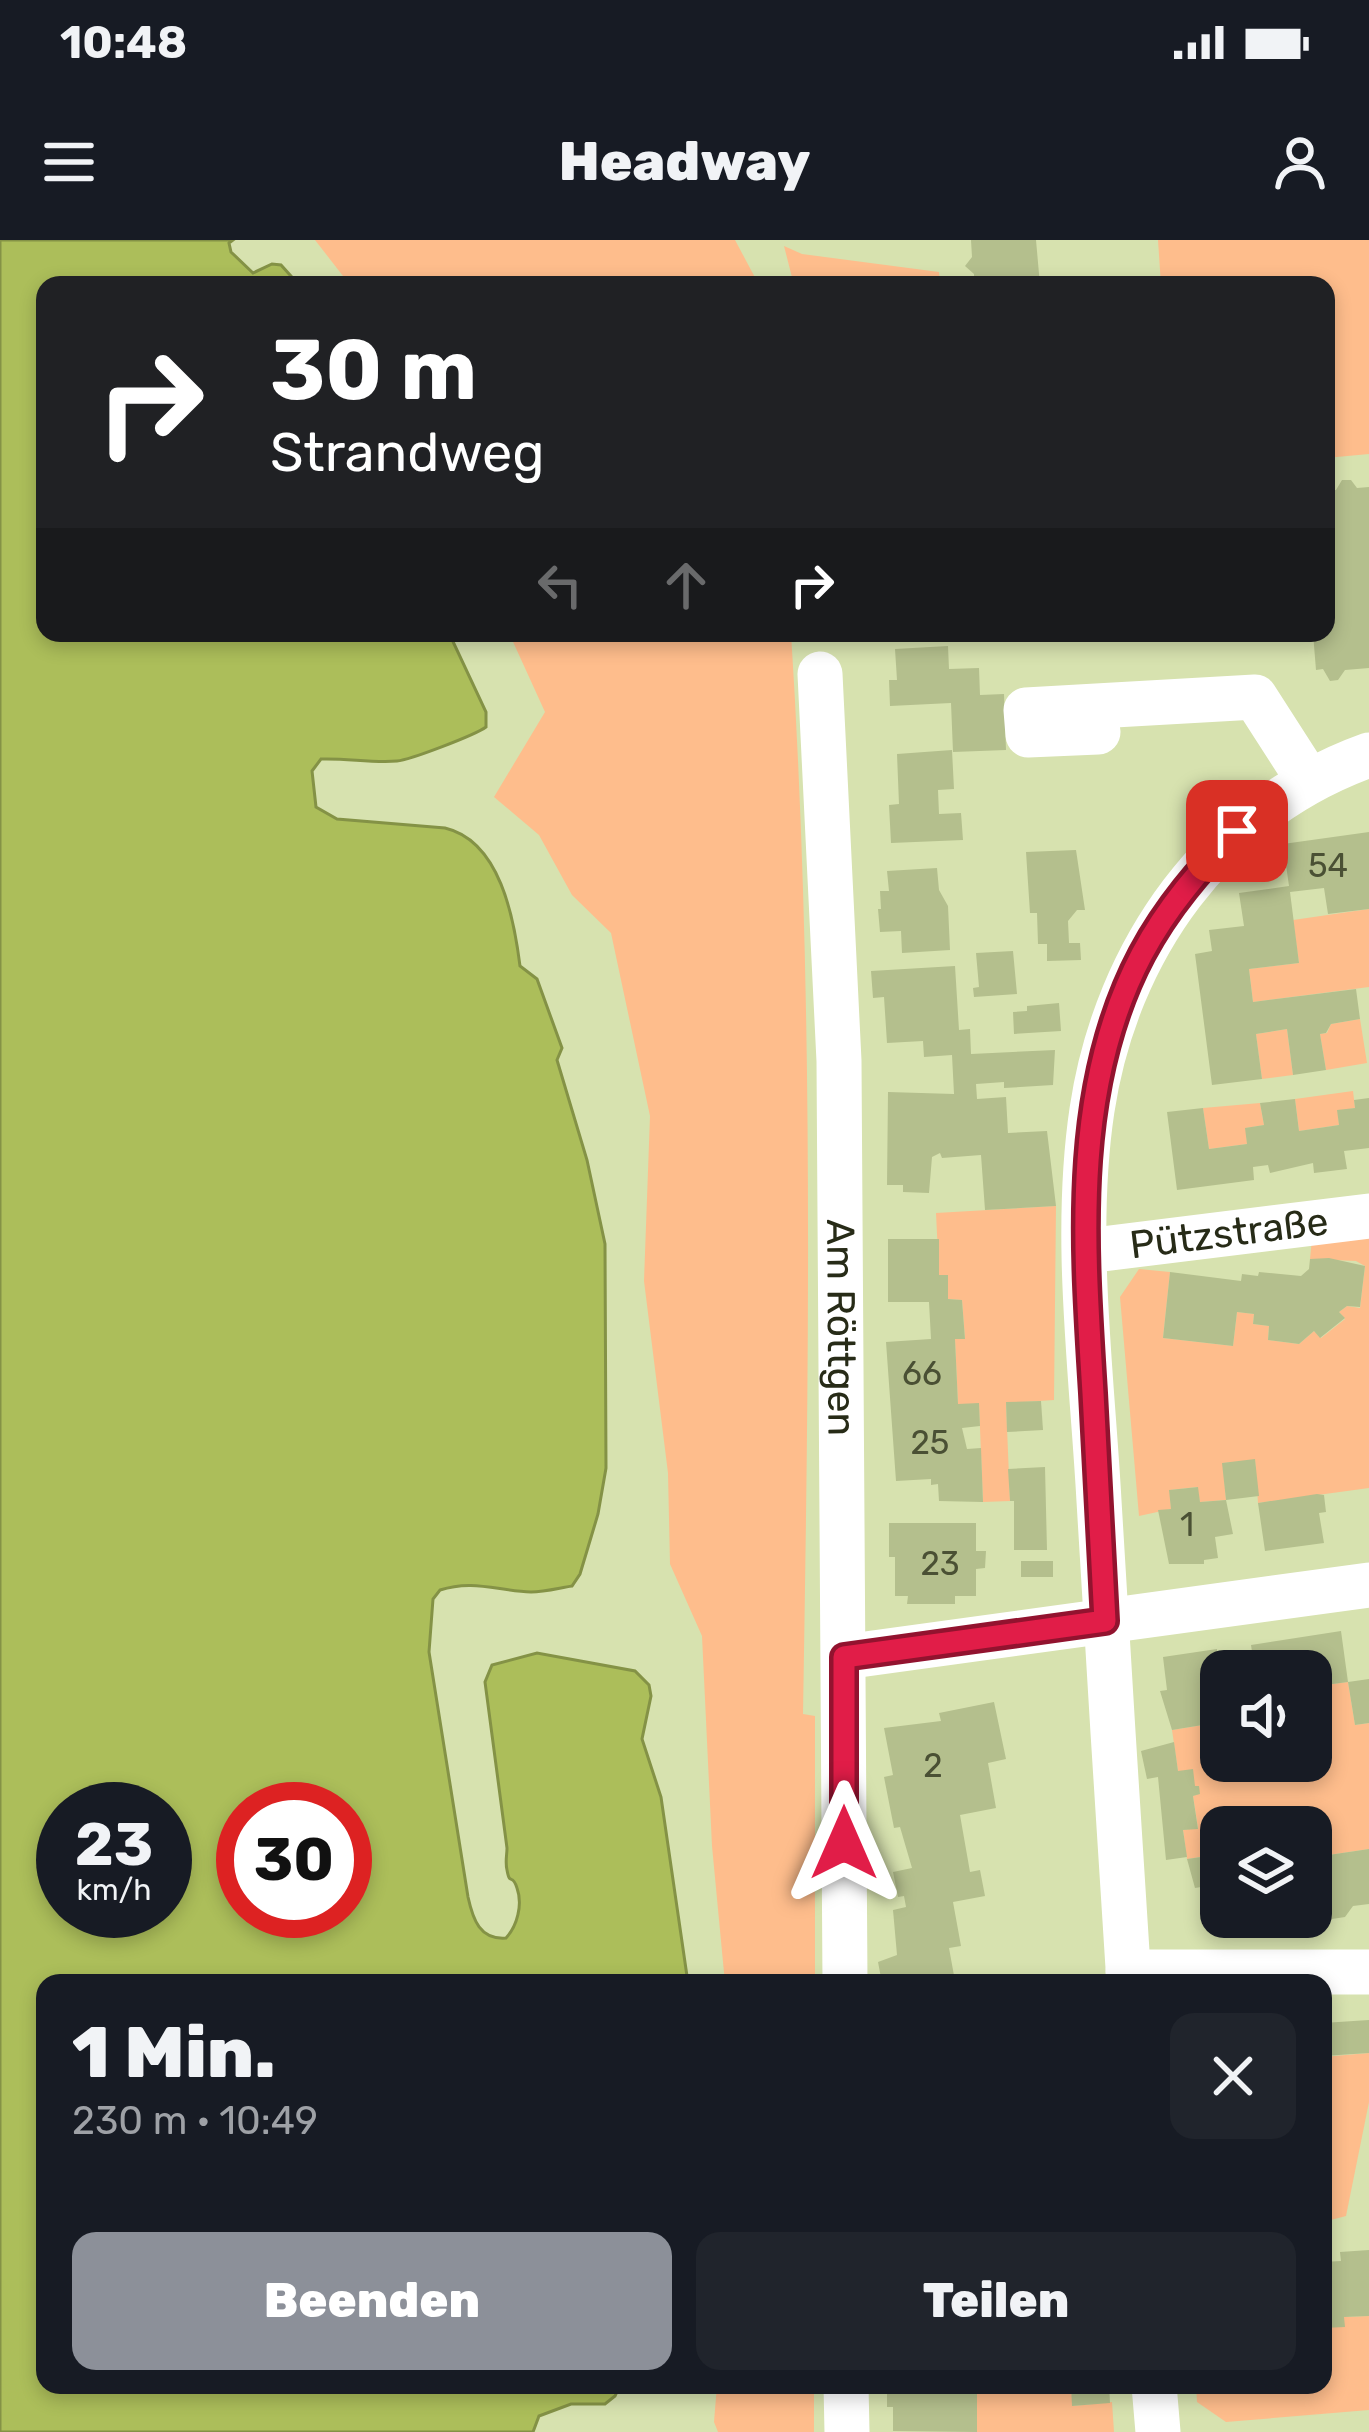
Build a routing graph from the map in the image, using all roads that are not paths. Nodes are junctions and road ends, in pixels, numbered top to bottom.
1 (820, 674) dead end
2 (1097, 731) dead end
3 (1369, 755) edge
4 (1309, 781) junction
5 (1369, 1216) edge
6 (1086, 1251) junction
7 (1369, 1585) edge
8 (1105, 1621) junction
9 (844, 1657) junction
10 (1369, 1972) edge
11 (845, 1974) edge
12 (1128, 1974) edge
13 (1273, 1974) edge
14 (846, 2394) edge
15 (1155, 2394) edge
16 (847, 2432) edge
17 (1157, 2432) edge

1 - 9 street, Am Röttgen
2 - 4 street
3 - 4 street
4 - 6 street
5 - 6 street, Pützstraße
6 - 8 street
7 - 8 street
8 - 9 street
8 - 12 street
9 - 11 street, Am Röttgen
10 - 13 street
14 - 16 street
15 - 17 street

